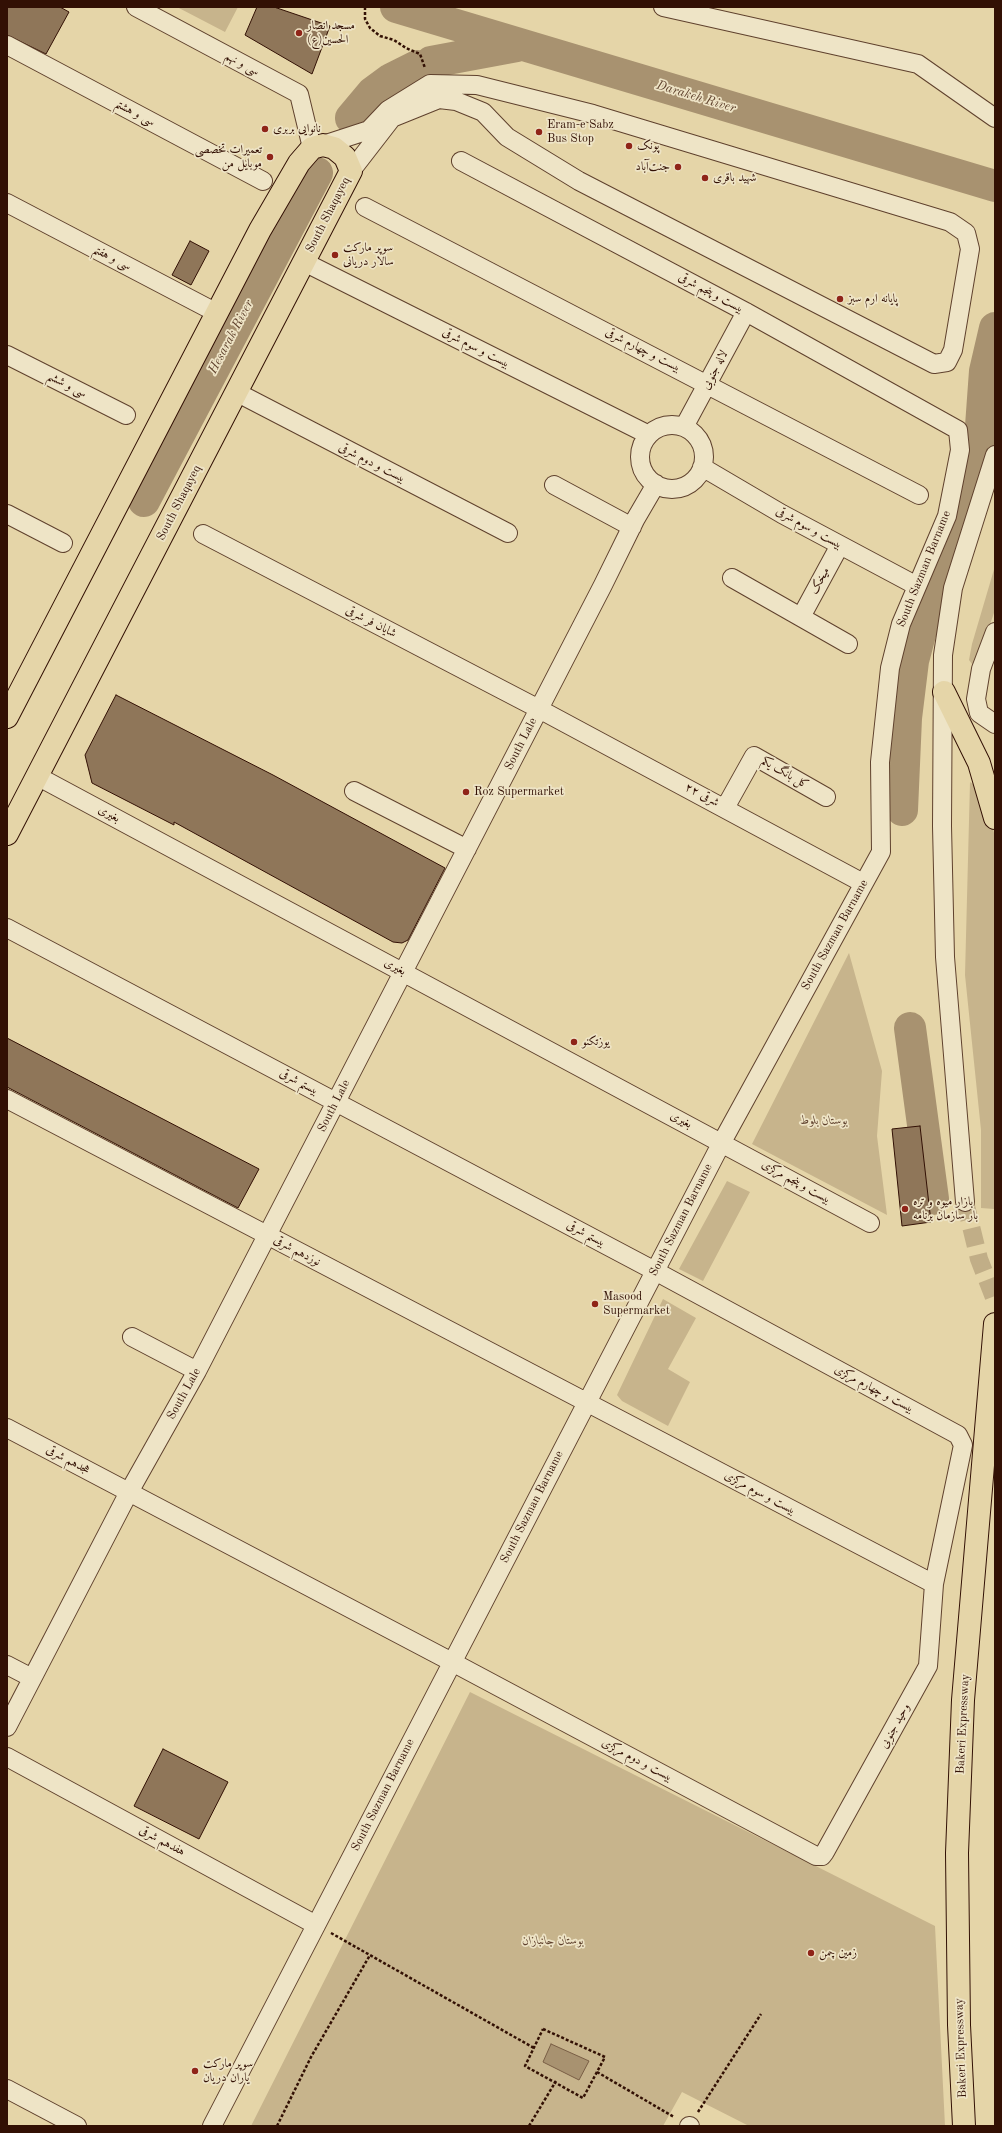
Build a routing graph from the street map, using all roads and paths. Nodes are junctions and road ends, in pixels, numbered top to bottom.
1 (136, 7) edge
2 (365, 7) edge
3 (663, 7) edge
4 (7, 45) edge
5 (426, 71) dead end
6 (995, 118) edge
7 (312, 152) junction
8 (461, 161) dead end
9 (351, 171) junction
10 (263, 181) dead end
11 (7, 203) edge
12 (365, 207) dead end
13 (304, 262) junction
14 (746, 312) junction
15 (217, 313) junction
16 (7, 355) edge
17 (708, 384) junction
18 (236, 392) junction
19 (126, 415) dead end
20 (684, 427) junction
21 (958, 430) joint
22 (649, 435) junction
23 (995, 455) edge
24 (702, 466) junction
25 (656, 484) junction
26 (554, 485) dead end
27 (919, 495) dead end
28 (7, 514) edge
29 (632, 527) junction
30 (508, 533) dead end
31 (203, 534) dead end
32 (63, 543) dead end
33 (840, 545) junction
34 (732, 578) dead end
35 (918, 586) junction
36 (801, 617) junction
37 (995, 632) edge
38 (848, 644) dead end
39 (944, 692) junction
40 (539, 709) junction
41 (7, 717) edge
42 (995, 724) edge
43 (37, 776) junction
44 (354, 791) dead end
45 (826, 797) dead end
46 (725, 808) junction
47 (995, 818) edge
48 (7, 834) edge
49 (467, 849) junction
50 (863, 883) junction
51 (7, 928) edge
52 (403, 972) junction
53 (7, 1099) edge
54 (336, 1102) junction
55 (722, 1142) junction
56 (965, 1202) tunnel mouth
57 (870, 1223) dead end
58 (267, 1235) junction
59 (655, 1271) junction
60 (995, 1324) edge
61 (132, 1337) dead end
62 (196, 1371) junction
63 (587, 1402) junction
64 (7, 1428) edge
65 (129, 1492) junction
66 (934, 1584) junction
67 (452, 1662) junction
68 (7, 1665) edge
69 (32, 1678) junction
70 (7, 1726) edge
71 (7, 1757) edge
72 (822, 1856) joint
73 (316, 1925) junction
74 (370, 1955) junction
75 (761, 2014) dead end
76 (534, 2048) junction
77 (597, 2072) junction
78 (556, 2082) junction
79 (7, 2089) edge
80 (77, 2126) edge
81 (212, 2126) edge
82 (277, 2126) edge
83 (529, 2126) edge
84 (689, 2126) edge
85 (964, 2126) edge

1 - 7 street, سی و نهم
2 - 5 path
3 - 6 street
4 - 10 street, سی و هشتم
7 - 9 main road
7 - 9 street
7 - 15 main road
8 - 14 street, بیست و پنجم شرقی
9 - 13 main road, South Shaqayeq
11 - 15 street, سی و هفتم
12 - 17 street, بیست و چهارم شرقی
13 - 18 main road, South Shaqayeq
13 - 22 street, بیست و سوم شرقی
14 - 17 street, لاله جنوبی
14 - 21 street, بیست و پنجم شرقی
15 - 41 main road
16 - 19 street, سی و ششم
17 - 20 street, لاله جنوبی
17 - 27 street, بیست و چهارم شرقی
18 - 30 street, بیست و دوم شرقی
18 - 43 main road, South Shaqayeq
20 - 22 street
20 - 24 street
21 - 35 street, South Sazman Barname
22 - 25 street
23 - 39 street
24 - 25 street
24 - 33 street, بیست و سوم شرقی
25 - 29 street, South Lale
26 - 29 street
28 - 32 street
29 - 40 street, South Lale
31 - 40 street, شایان فر شرقی
33 - 35 street, بیست و سوم شرقی
33 - 36 street, میخک
34 - 36 street
35 - 50 street, South Sazman Barname
36 - 38 street
37 - 42 street
39 - 47 main road
39 - 56 street
40 - 46 street, ۲۲ شرقی
40 - 49 street, South Lale
43 - 48 main road, South Shaqayeq
43 - 52 street, بغیری
44 - 49 street
45 - 46 street, کل بانگ یکم
46 - 50 street, ۲۲ شرقی
49 - 52 street, South Lale
50 - 55 street, South Sazman Barname
51 - 54 street, بیستم شرقی
52 - 54 street, South Lale
52 - 55 street, بغیری
53 - 58 street, نوزدهم شرقی
54 - 58 street, South Lale
54 - 59 street, بیستم شرقی
55 - 57 street, بیست و پنجم مرکزی
55 - 59 street, South Sazman Barname
58 - 62 street, South Lale
58 - 63 street, نوزدهم شرقی
59 - 63 street, South Sazman Barname
59 - 66 street, بیست و چهارم مرکزی
60 - 85 main road, Bakeri Expressway
61 - 62 street
62 - 65 street, South Lale
63 - 66 street, بیست و سوم مرکزی
63 - 67 street, South Sazman Barname
64 - 65 street, هجدهم شرقی
65 - 67 street, هجدهم شرقی
65 - 69 street, South Lale
66 - 72 street, وحید جنوبی
67 - 72 street, بیست و دوم مرکزی
67 - 73 street, South Sazman Barname
68 - 69 street
69 - 70 street, South Lale
71 - 73 street, هفدهم شرقی
73 - 74 path
73 - 81 street, South Sazman Barname
74 - 76 path
74 - 82 path
75 - 84 path
76 - 77 path
76 - 78 path
77 - 78 path
77 - 84 path
78 - 83 path
79 - 80 street

